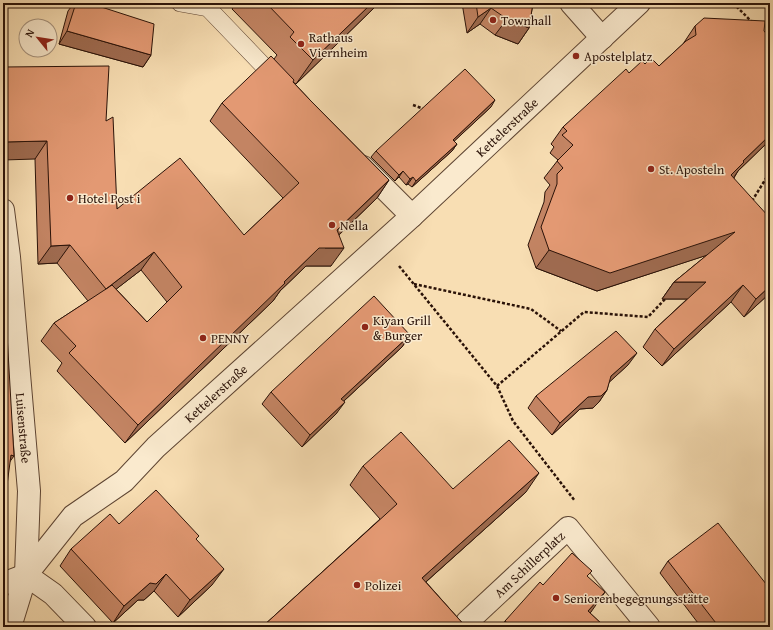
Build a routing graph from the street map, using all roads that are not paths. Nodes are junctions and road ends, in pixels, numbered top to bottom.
1 (180, 3) edge
2 (571, 3) edge
3 (639, 3) edge
4 (602, 38) junction
5 (290, 93) edge
6 (351, 154) edge
7 (3, 210) edge
8 (412, 216) junction
9 (26, 575) junction
10 (3, 584) edge
11 (467, 622) dead end
12 (10, 627) edge
13 (85, 627) edge
14 (649, 627) edge

1 - 5 lane
2 - 4 street
3 - 4 street, Kettelerstraße
4 - 8 street, Kettelerstraße
6 - 8 street
7 - 9 street, Luisenstraße
8 - 9 street, Kettelerstraße
9 - 10 street
9 - 12 street
9 - 13 street
11 - 14 street, Am Schillerplatz

